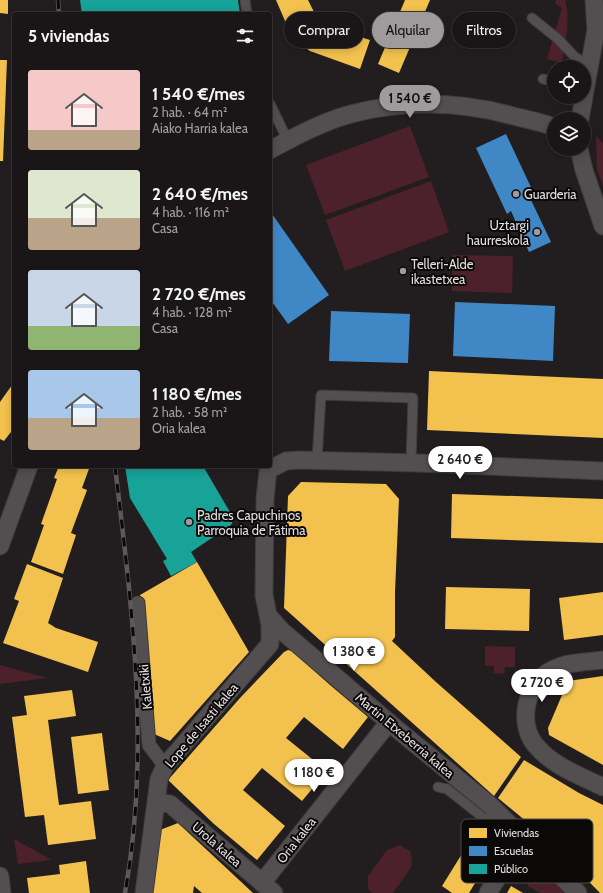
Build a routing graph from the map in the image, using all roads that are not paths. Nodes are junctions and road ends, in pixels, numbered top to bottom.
1 (245, 0) edge
2 (594, 0) edge
3 (247, 12) edge
4 (532, 18) dead end
5 (580, 60) edge
6 (591, 60) edge
7 (543, 79) dead end
8 (547, 80) edge
9 (272, 108) edge
10 (547, 125) edge
11 (288, 141) junction
12 (272, 149) edge
13 (581, 156) edge
14 (603, 226) edge
15 (317, 460) junction
16 (411, 462) junction
17 (28, 468) edge
18 (603, 471) edge
19 (0, 546) edge
20 (138, 603) dead end
21 (268, 615) junction
22 (603, 660) edge
23 (389, 722) junction
24 (165, 766) junction
25 (438, 787) dead end
26 (603, 787) edge
27 (156, 802) junction
28 (500, 815) junction
29 (504, 819) edge
30 (0, 876) edge
31 (494, 883) edge
32 (568, 883) edge
33 (268, 888) edge
34 (2, 893) edge
35 (144, 893) edge
36 (488, 893) edge
37 (578, 893) edge

1 - 3 lane
2 - 6 street
4 - 5 lane
7 - 8 lane
9 - 11 lane
10 - 11 street
11 - 12 street
13 - 14 street
15 - 16 street
15 - 16 lane
15 - 21 street
16 - 18 street
17 - 19 street
20 - 24 street, Kaletxiki
21 - 23 street, Martin Etxeberria kalea
21 - 24 street, Lope de Isasti kalea
22 - 26 street
23 - 28 street, Martin Etxeberria kalea
23 - 33 street, Oria kalea
24 - 27 street, Lope de Isasti kalea
25 - 28 lane
27 - 33 street, Urola kalea
27 - 35 street, Lope de Isasti kalea
28 - 29 street, Martin Etxeberria kalea
30 - 34 street
31 - 36 street
32 - 37 street, Martin Etxeberria kalea

